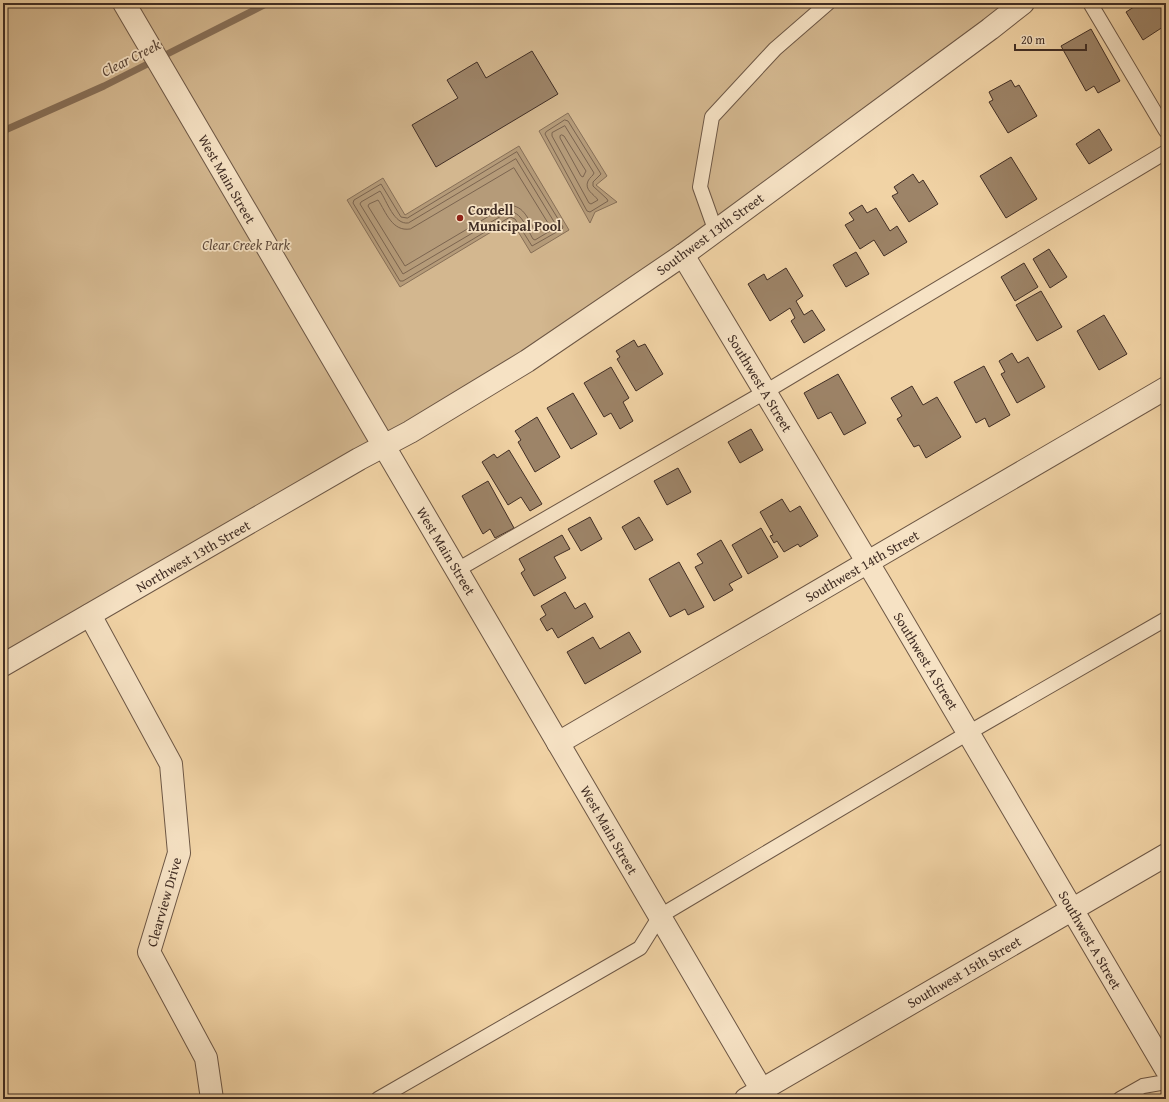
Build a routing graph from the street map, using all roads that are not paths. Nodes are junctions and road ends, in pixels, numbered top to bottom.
1 (828, 3) edge
2 (1023, 3) edge
3 (1090, 3) edge
4 (125, 5) edge
5 (1166, 131) edge
6 (1166, 152) edge
7 (716, 232) junction
8 (683, 255) junction
9 (1166, 388) edge
10 (765, 392) junction
11 (384, 446) junction
12 (868, 562) junction
13 (457, 570) junction
14 (90, 615) junction
15 (1166, 618) edge
16 (3, 666) edge
17 (968, 733) junction
18 (558, 743) junction
19 (1166, 855) edge
20 (1072, 910) junction
21 (660, 916) junction
22 (1166, 1069) edge
23 (1166, 1082) edge
24 (759, 1096) edge
25 (212, 1099) edge
26 (378, 1099) edge
27 (1120, 1099) edge

1 - 7 lane
2 - 7 street, Southwest 13th Street
3 - 5 lane
4 - 11 street, West Main Street
6 - 10 lane
7 - 8 street, Southwest 13th Street
8 - 10 street, Southwest A Street
8 - 11 street, Southwest 13th Street
9 - 12 street, Southwest 14th Street
10 - 12 street, Southwest A Street
10 - 13 lane
11 - 13 street, West Main Street
11 - 14 street, Northwest 13th Street
12 - 17 street, Southwest A Street
12 - 18 street, Southwest 14th Street
13 - 18 street, West Main Street
14 - 16 street, Northwest 13th Street
14 - 25 street, Clearview Drive
15 - 17 lane
17 - 20 street, Southwest A Street
17 - 21 lane
18 - 21 street, West Main Street
19 - 20 street, Southwest 15th Street
20 - 22 street, Southwest A Street
20 - 24 street, Southwest 15th Street
21 - 24 street, West Main Street
21 - 26 lane
23 - 27 lane

